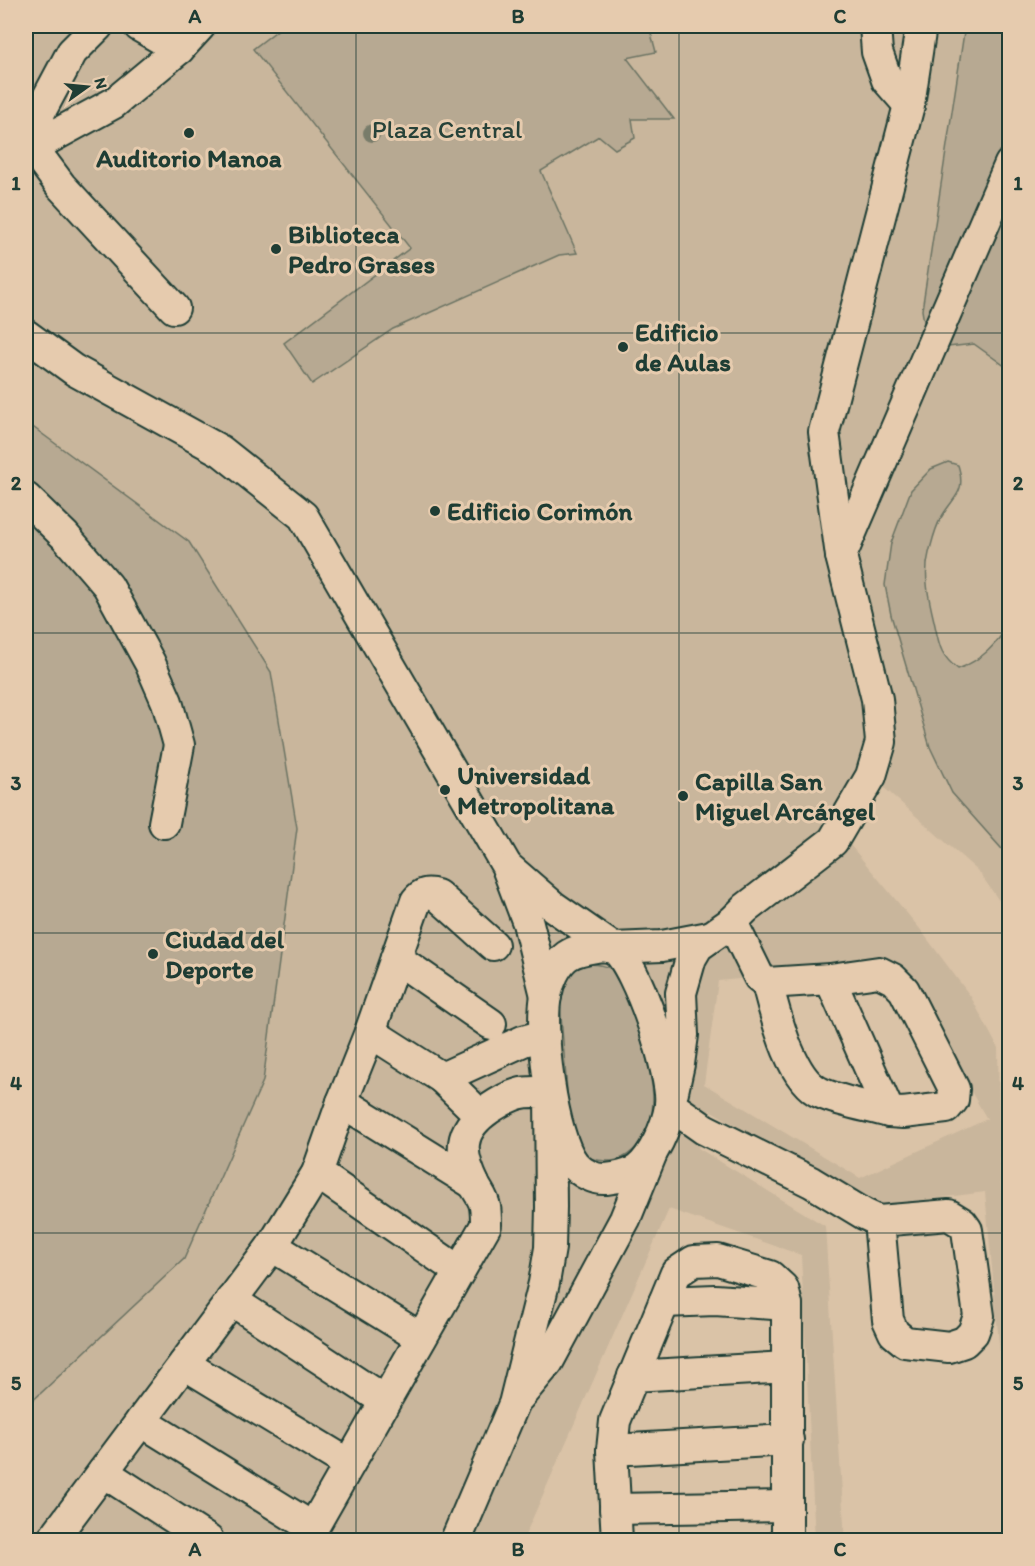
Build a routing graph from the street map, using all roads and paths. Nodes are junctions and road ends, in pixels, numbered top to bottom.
1 (98, 26) edge
2 (139, 26) edge
3 (200, 26) edge
4 (875, 26) edge
5 (921, 26) edge
6 (179, 49) junction
7 (909, 105) junction
8 (29, 143) edge
9 (1010, 164) edge
10 (174, 308) dead end
11 (26, 335) edge
12 (26, 498) edge
13 (841, 556) junction
14 (164, 823) dead end
15 (506, 865) junction
16 (721, 929) junction
17 (493, 945) dead end
18 (614, 948) junction
19 (396, 958) junction
20 (830, 979) junction
21 (766, 983) junction
22 (546, 996) junction
23 (491, 1024) dead end
24 (370, 1032) junction
25 (545, 1035) junction
26 (442, 1078) junction
27 (550, 1093) junction
28 (342, 1102) junction
29 (670, 1106) junction
30 (888, 1112) junction
31 (480, 1115) junction
32 (652, 1154) junction
33 (317, 1173) junction
34 (474, 1184) junction
35 (879, 1221) junction
36 (272, 1246) junction
37 (459, 1271) junction
38 (231, 1300) junction
39 (664, 1302) junction
40 (787, 1305) junction
41 (421, 1338) junction
42 (184, 1364) junction
43 (787, 1366) junction
44 (633, 1376) junction
45 (385, 1401) junction
46 (514, 1404) junction
47 (141, 1421) junction
48 (788, 1440) junction
49 (612, 1450) junction
50 (349, 1464) junction
51 (103, 1472) junction
52 (787, 1506) junction
53 (615, 1509) junction
54 (309, 1534) edge
55 (63, 1537) edge
56 (208, 1540) edge
57 (456, 1540) edge
58 (617, 1540) edge
59 (787, 1540) edge

1 - 8 lane
2 - 6 lane
3 - 6 lane
4 - 7 lane
5 - 7 lane
6 - 8 lane
7 - 13 lane
8 - 10 lane
9 - 13 lane
11 - 15 lane
12 - 14 lane
13 - 16 lane
15 - 18 lane
15 - 22 lane
16 - 18 lane
16 - 21 lane
16 - 29 lane
17 - 19 lane
18 - 22 lane
18 - 29 lane
19 - 23 lane
19 - 24 lane
20 - 21 lane
20 - 30 lane
20 - 30 lane
21 - 30 lane
22 - 25 lane
24 - 26 lane
24 - 28 lane
25 - 26 lane
25 - 27 lane
26 - 31 lane
27 - 31 lane
27 - 32 lane
27 - 46 lane
28 - 33 lane
28 - 34 lane
29 - 32 lane
29 - 35 lane
31 - 34 lane
32 - 46 lane
33 - 36 lane
33 - 37 lane
34 - 37 lane
35 - 35 lane
36 - 38 lane
36 - 41 lane
37 - 41 lane
38 - 42 lane
38 - 45 lane
39 - 40 lane
39 - 40 lane
39 - 44 lane
40 - 43 lane
41 - 45 lane
42 - 47 lane
42 - 50 lane
43 - 44 lane
43 - 48 lane
44 - 49 lane
45 - 50 lane
46 - 57 lane
47 - 51 lane
47 - 54 lane
48 - 49 lane
48 - 52 lane
49 - 53 lane
50 - 54 lane
51 - 55 lane
51 - 56 lane
52 - 53 lane
52 - 59 lane
53 - 58 lane

